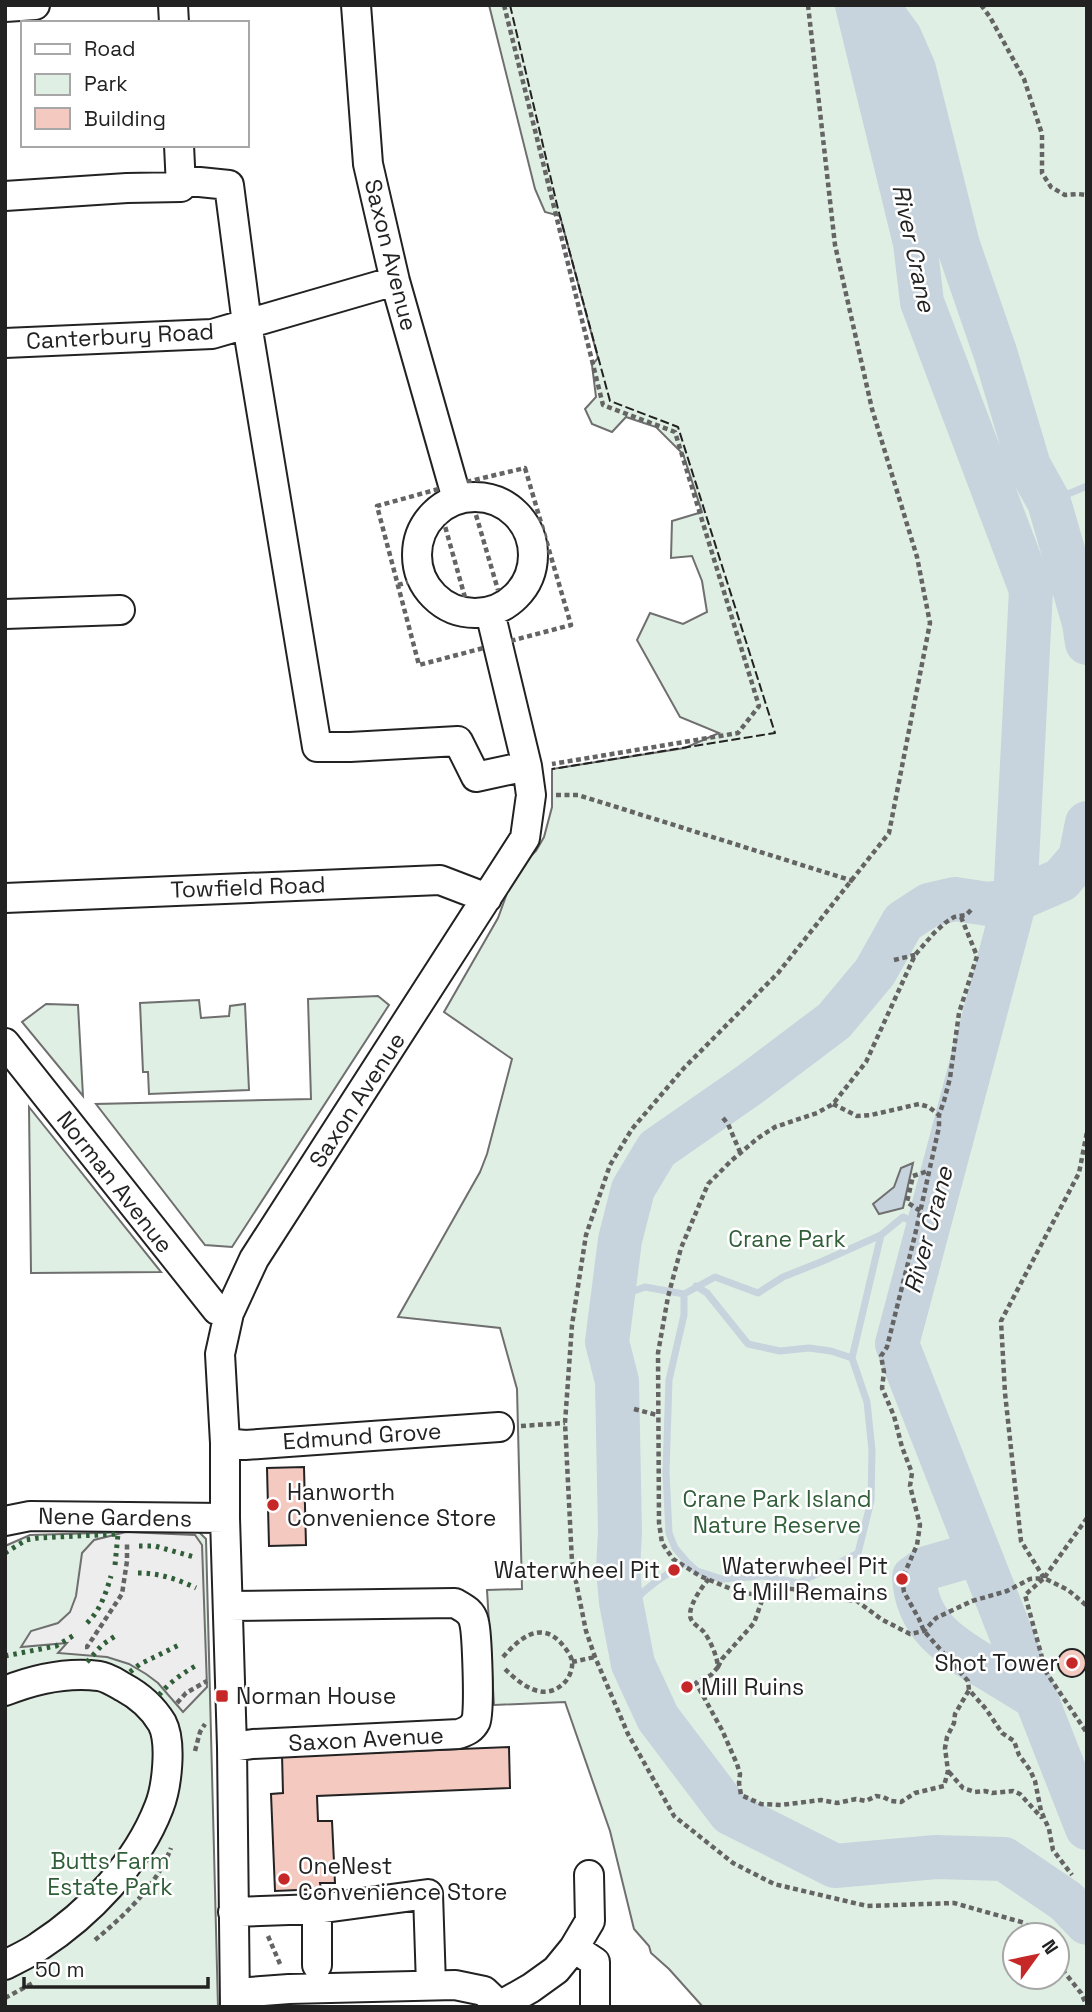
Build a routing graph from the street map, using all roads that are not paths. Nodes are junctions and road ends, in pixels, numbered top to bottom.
1 (35, 5) edge
2 (356, 5) edge
3 (5, 7) edge
4 (178, 147) edge
5 (180, 180) junction
6 (5, 196) edge
7 (396, 281) junction
8 (247, 324) junction
9 (5, 343) edge
10 (455, 497) junction
11 (120, 610) dead end
12 (487, 611) junction
13 (5, 614) edge
14 (527, 766) junction
15 (5, 898) edge
16 (488, 898) junction
17 (5, 1043) edge
18 (229, 1313) junction
19 (499, 1427) road end
20 (225, 1443) junction
21 (225, 1518) junction
22 (5, 1521) edge
23 (228, 1606) junction
24 (5, 1691) edge
25 (232, 1747) junction
26 (589, 1875) dead end
27 (317, 1909) junction
28 (233, 1912) junction
29 (574, 1948) junction
30 (5, 1965) edge
31 (317, 1965) dead end
32 (431, 1984) junction
33 (235, 2000) edge
34 (501, 2006) edge
35 (595, 2007) edge

1 - 3 street
2 - 7 street, Saxon Avenue
4 - 5 street
5 - 6 street
5 - 8 street
7 - 8 street, Canterbury Road
7 - 10 street, Saxon Avenue
8 - 9 street, Canterbury Road
8 - 14 street
10 - 12 street
10 - 12 street
11 - 13 street
12 - 14 street, Saxon Avenue
14 - 16 street, Saxon Avenue
15 - 16 street, Towfield Road
16 - 18 street, Saxon Avenue
17 - 18 street, Norman Avenue
18 - 20 street, Saxon Avenue
19 - 20 street, Edmund Grove
20 - 21 street, Saxon Avenue
21 - 22 street, Nene Gardens
21 - 23 street, Saxon Avenue
23 - 25 street, Saxon Avenue
23 - 25 street, Saxon Avenue
24 - 30 street
25 - 28 street, Saxon Avenue
26 - 29 street
27 - 28 street
27 - 31 street
27 - 32 street
28 - 33 street, Saxon Avenue
29 - 34 street
29 - 35 street
32 - 33 street
32 - 34 street

